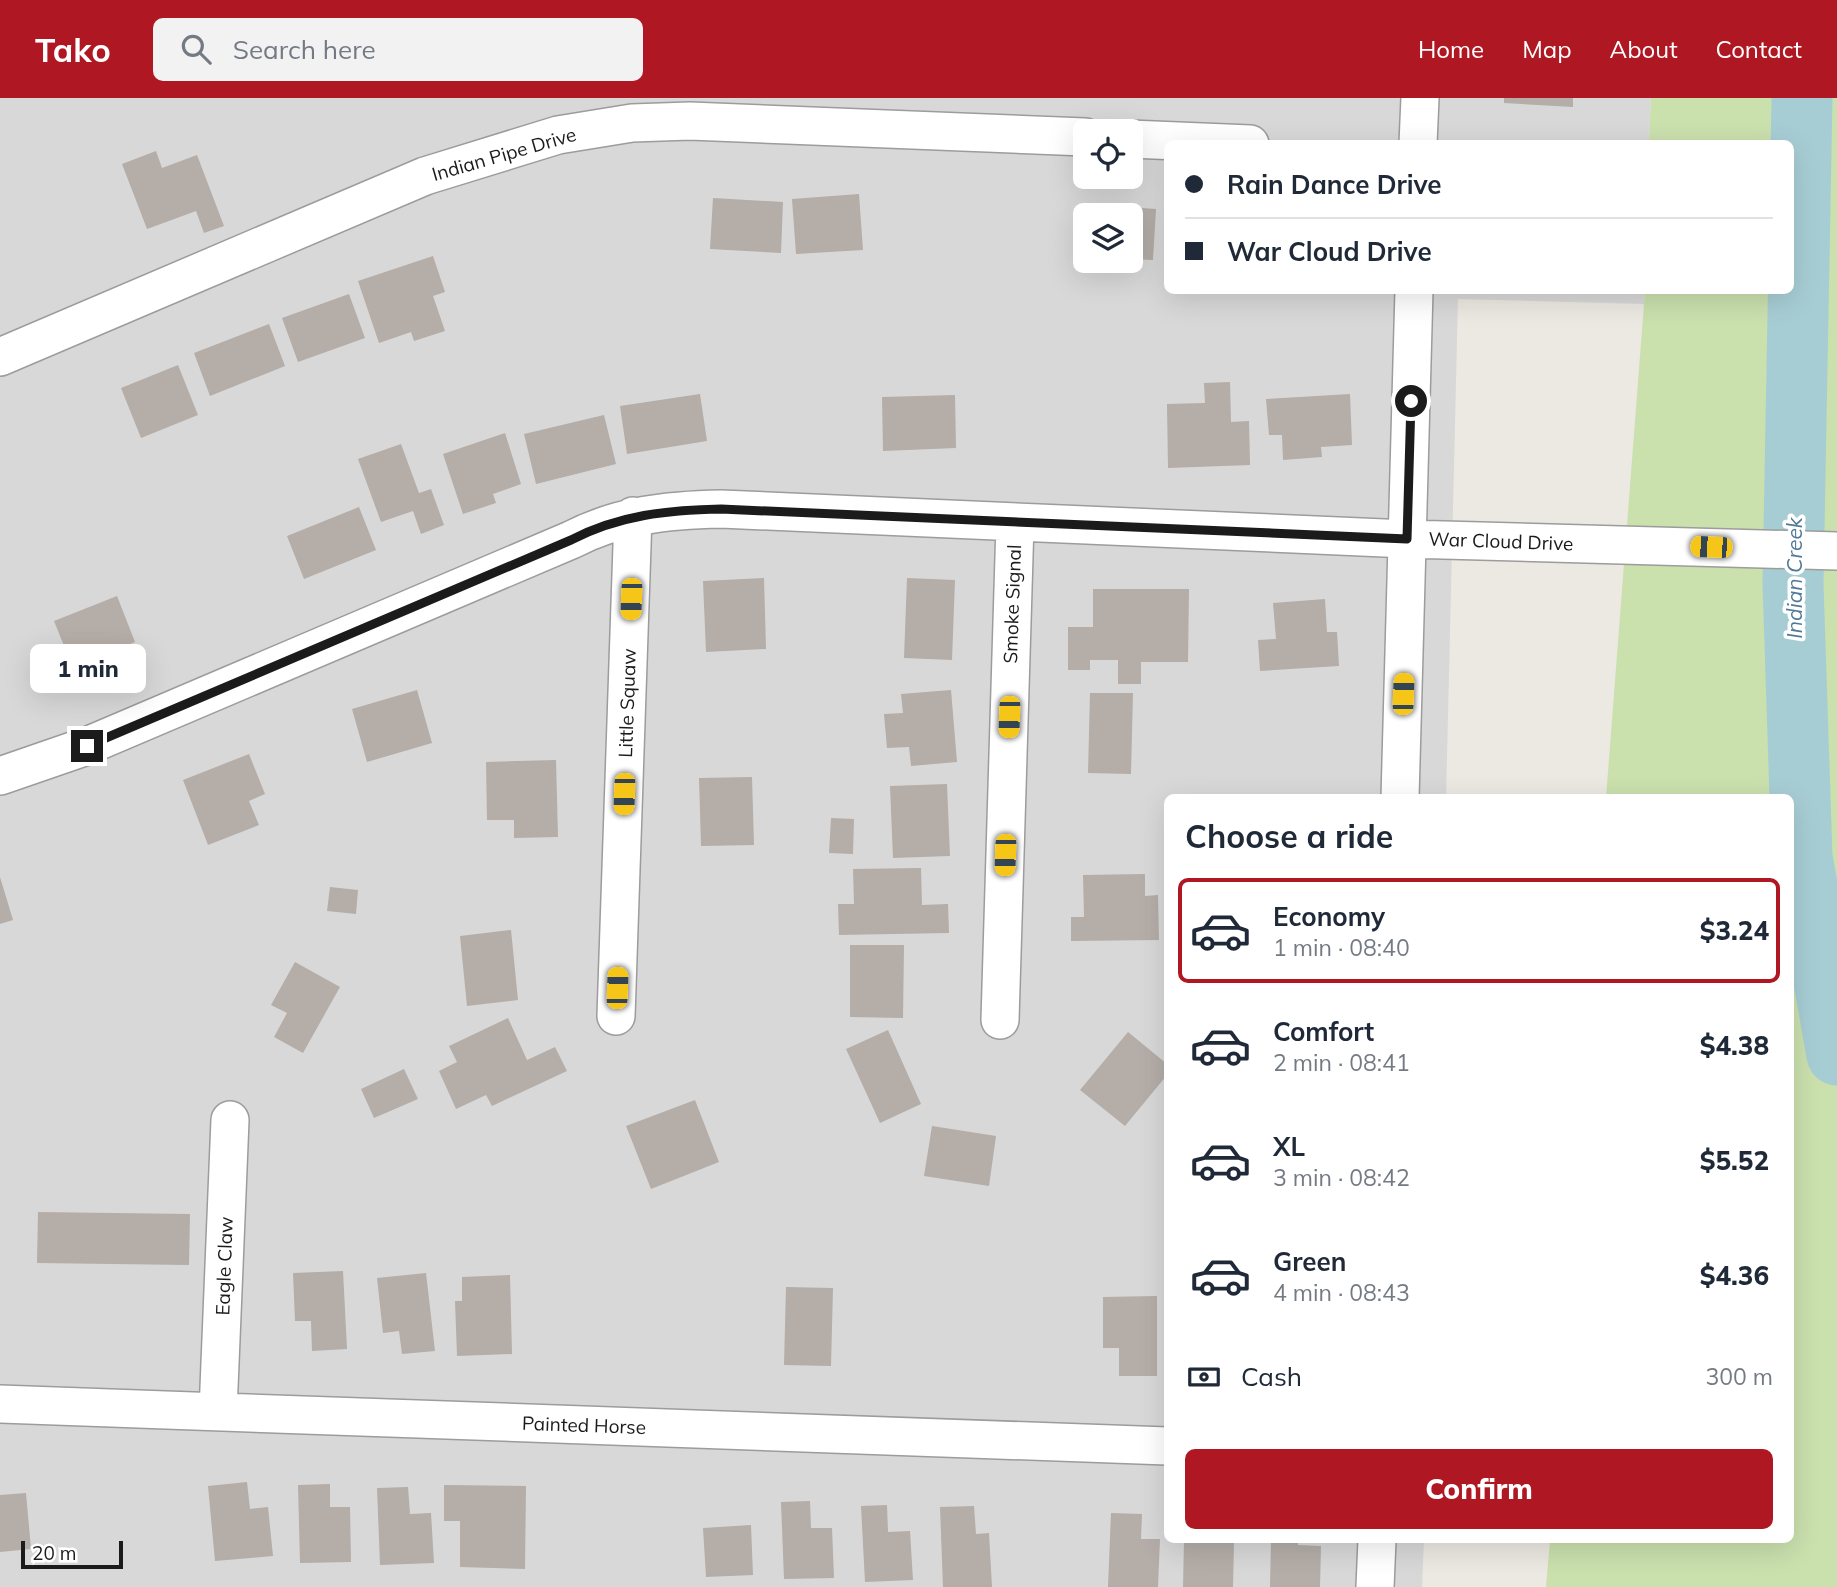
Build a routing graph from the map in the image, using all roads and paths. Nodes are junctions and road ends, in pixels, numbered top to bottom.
1 (1420, 98) edge
2 (1073, 137) edge
3 (1143, 140) edge
4 (1164, 140) edge
5 (1418, 140) edge
6 (1414, 294) edge
7 (0, 357) edge
8 (634, 516) junction
9 (1015, 523) junction
10 (1407, 539) junction
11 (1837, 551) edge
12 (0, 776) edge
13 (1400, 794) edge
14 (616, 1016) dead end
15 (1000, 1020) dead end
16 (230, 1120) dead end
17 (0, 1404) edge
18 (218, 1412) junction
19 (1164, 1446) edge
20 (1377, 1543) edge
21 (1375, 1587) edge

1 - 5 street
2 - 7 street, Indian Pipe Drive
3 - 4 street
6 - 10 street
8 - 9 street, War Cloud Drive
8 - 12 street, War Cloud Drive
8 - 14 street, Little Squaw
9 - 10 street, War Cloud Drive
9 - 15 street, Smoke Signal
10 - 11 street, War Cloud Drive
10 - 13 street
16 - 18 street, Eagle Claw
17 - 18 street, Painted Horse
18 - 19 street, Painted Horse
20 - 21 street

